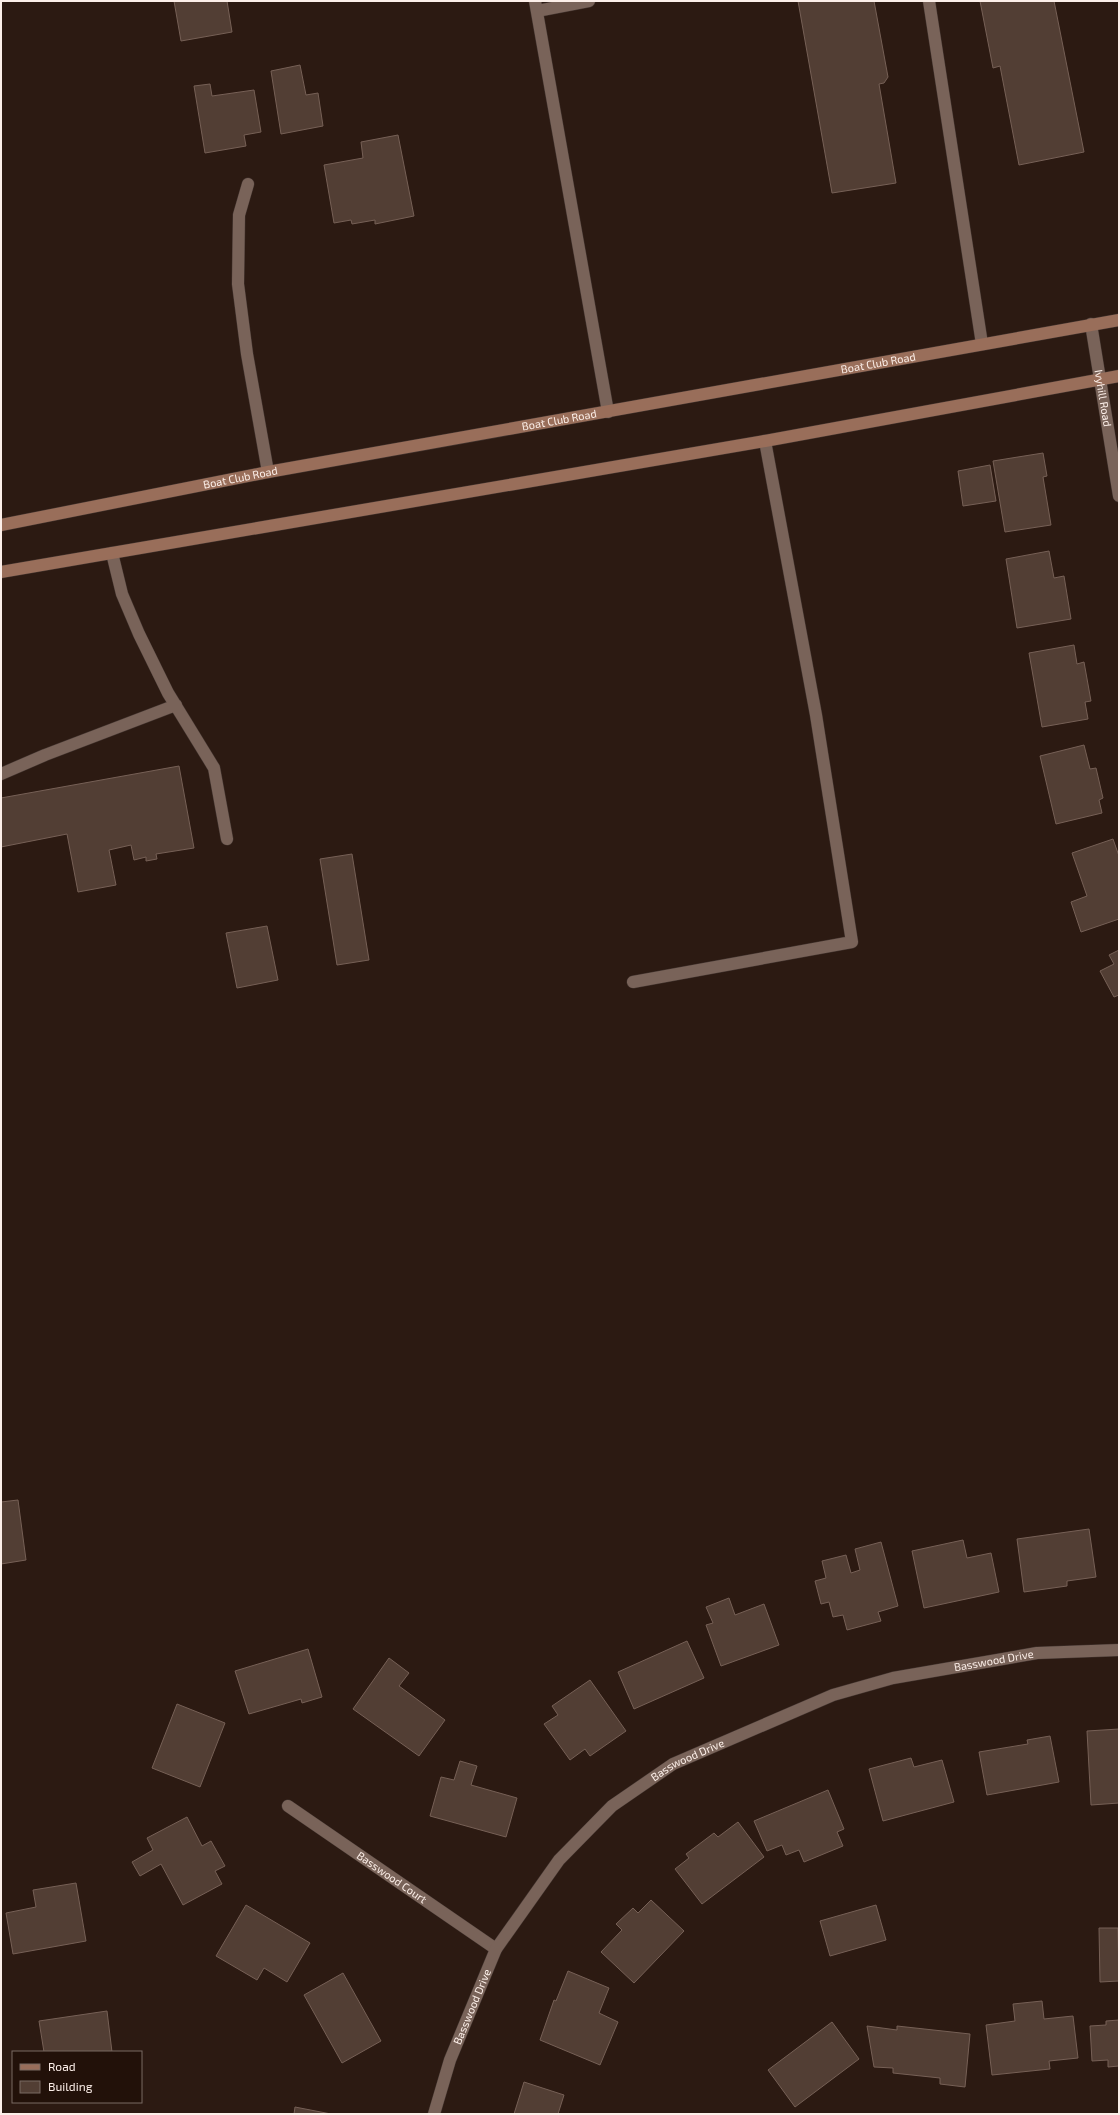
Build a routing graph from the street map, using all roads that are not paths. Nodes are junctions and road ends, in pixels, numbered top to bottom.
1 (589, 1) edge
2 (929, 1) edge
3 (536, 6) edge
4 (248, 184) dead end
5 (1119, 320) edge
6 (1091, 324) junction
7 (982, 344) junction
8 (1119, 376) edge
9 (1099, 379) junction
10 (608, 412) junction
11 (765, 441) junction
12 (268, 472) junction
13 (1119, 496) edge
14 (1, 525) edge
15 (112, 553) junction
16 (1, 572) edge
17 (176, 706) junction
18 (1, 774) edge
19 (227, 839) dead end
20 (633, 982) dead end
21 (1119, 1650) edge
22 (288, 1806) dead end
23 (496, 1949) junction
24 (434, 2114) edge

1 - 3 street
2 - 7 street
3 - 10 street
4 - 12 street
5 - 6 main road, Boat Club Road
6 - 7 main road, Boat Club Road
6 - 9 street, Ivyhill Road
7 - 10 main road, Boat Club Road
8 - 9 main road
9 - 11 main road
9 - 13 street, Ivyhill Road
10 - 12 main road, Boat Club Road
11 - 15 main road
11 - 20 street
12 - 14 main road, Boat Club Road
15 - 16 main road
15 - 17 street
17 - 18 street
17 - 19 street
21 - 23 street, Basswood Drive
22 - 23 street, Basswood Court
23 - 24 street, Basswood Drive

